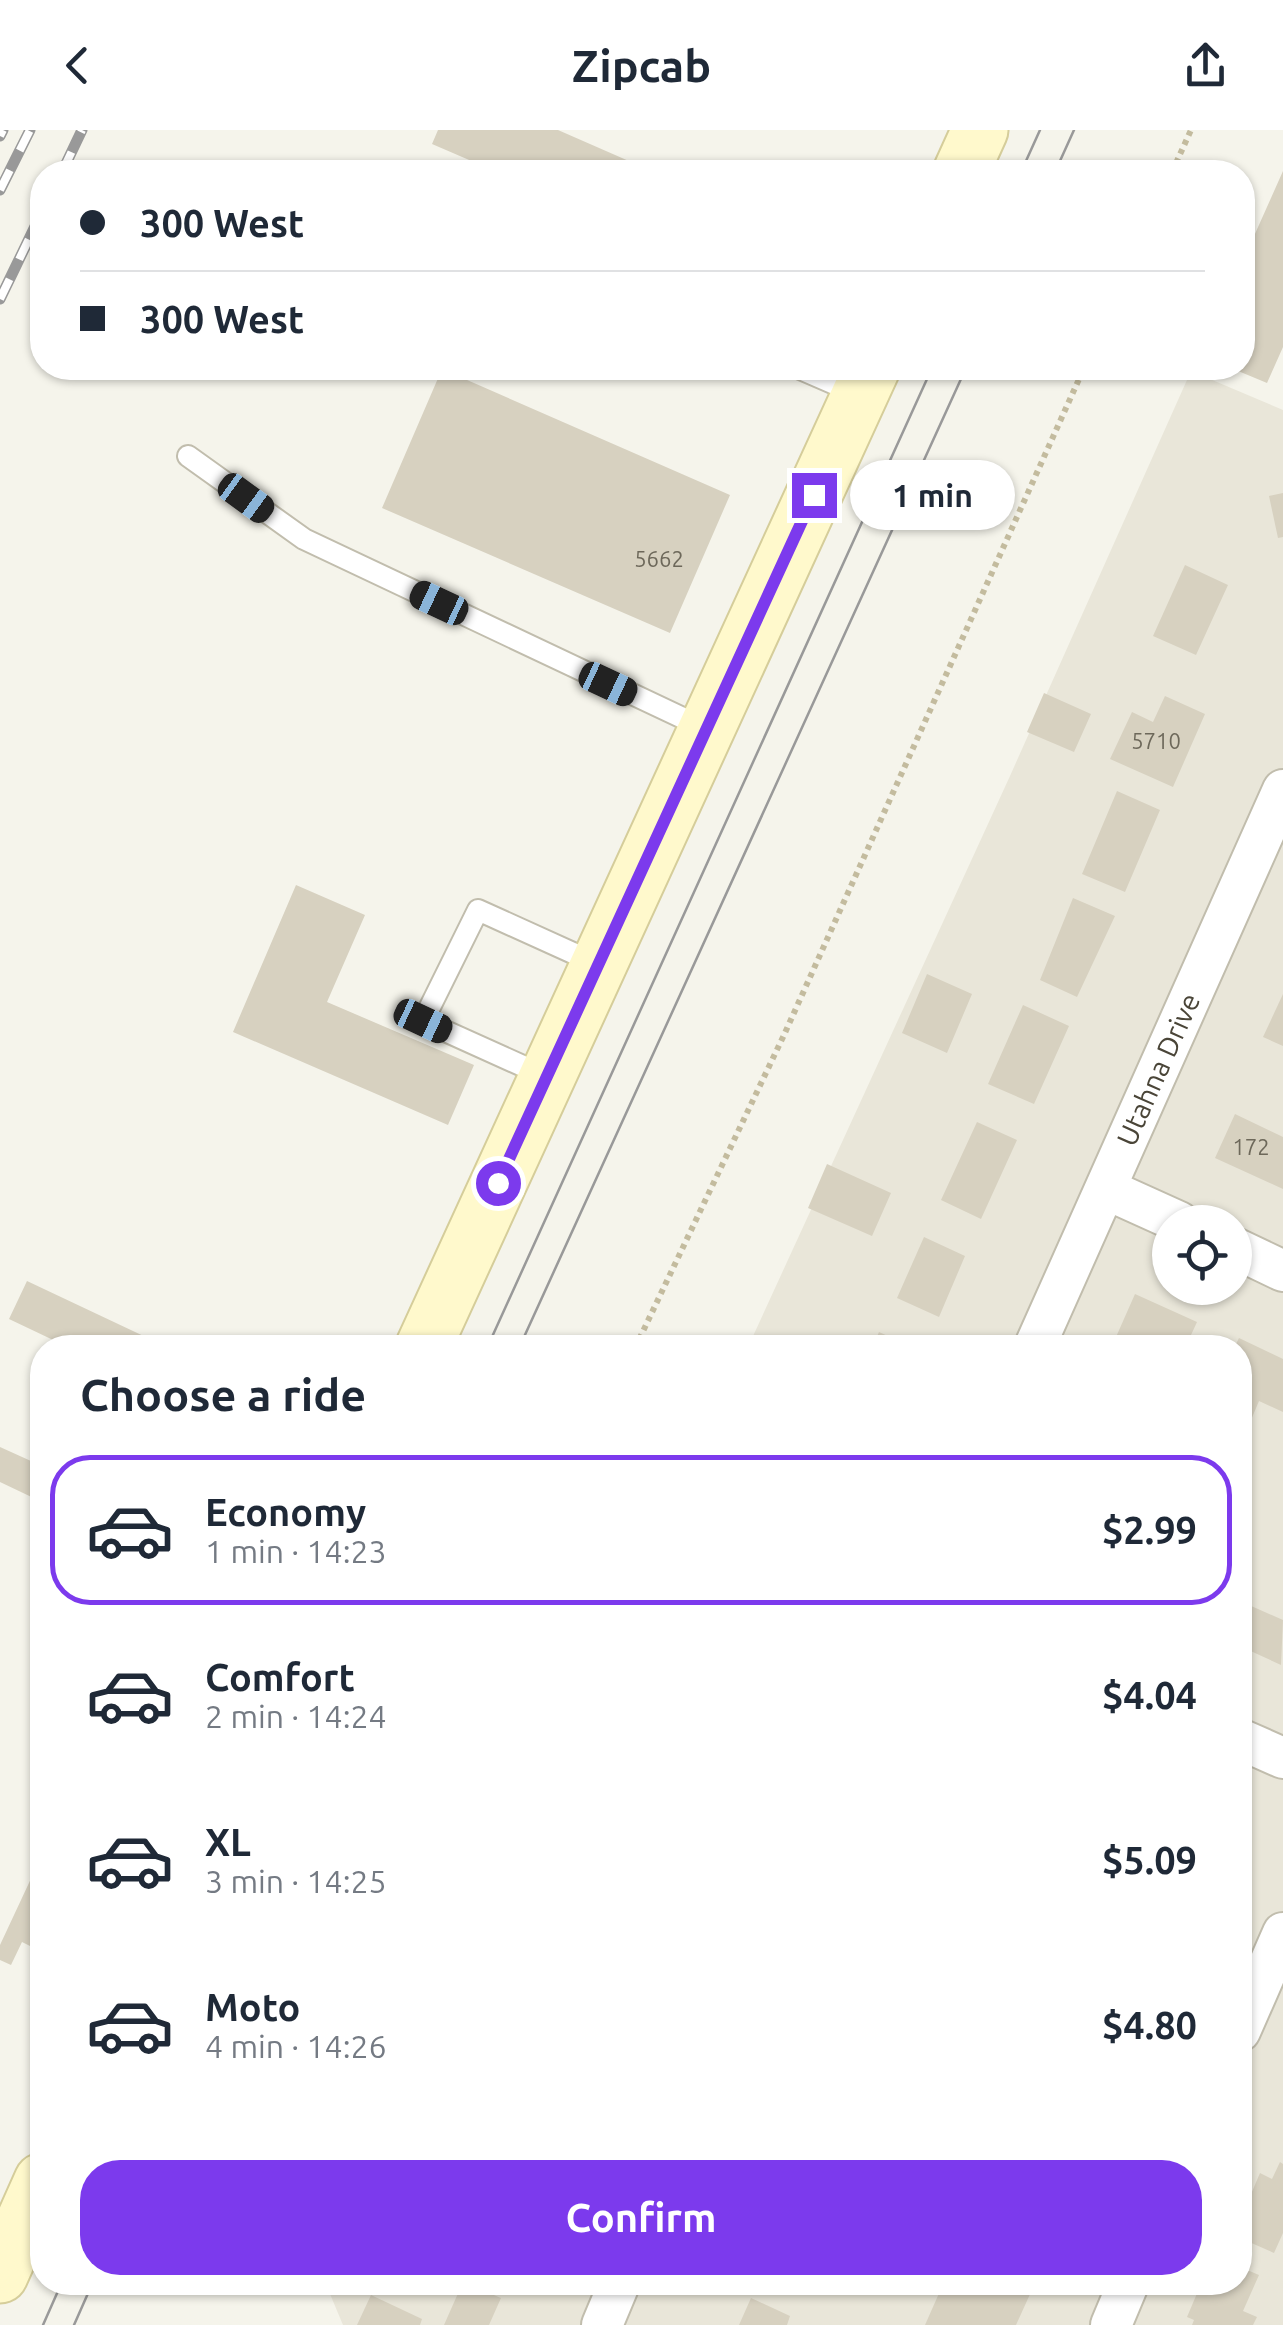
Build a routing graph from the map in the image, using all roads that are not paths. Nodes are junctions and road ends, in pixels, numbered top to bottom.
1 (980, 130) edge
2 (966, 160) edge
3 (866, 381) edge
4 (188, 456) dead end
5 (706, 729) junction
6 (1283, 790) edge
7 (598, 964) junction
8 (546, 1077) junction
9 (1106, 1189) junction
10 (1152, 1210) edge
11 (1252, 1256) edge
12 (1283, 1270) edge
13 (429, 1335) edge
14 (1040, 1335) edge
15 (1252, 1744) edge
16 (1283, 1758) edge
17 (1283, 1933) edge
18 (1252, 2004) edge
19 (30, 2208) edge
20 (0, 2274) edge
21 (615, 2295) edge
22 (1124, 2295) edge
23 (602, 2325) edge
24 (1111, 2325) edge

1 - 2 street
3 - 5 street
4 - 5 lane
5 - 7 street
6 - 9 street, Utahna Drive
7 - 8 street
7 - 8 lane
8 - 13 street
9 - 10 street
9 - 14 street, Utahna Drive
11 - 12 street
15 - 16 street
17 - 18 street
19 - 20 street
21 - 23 street
22 - 24 street

